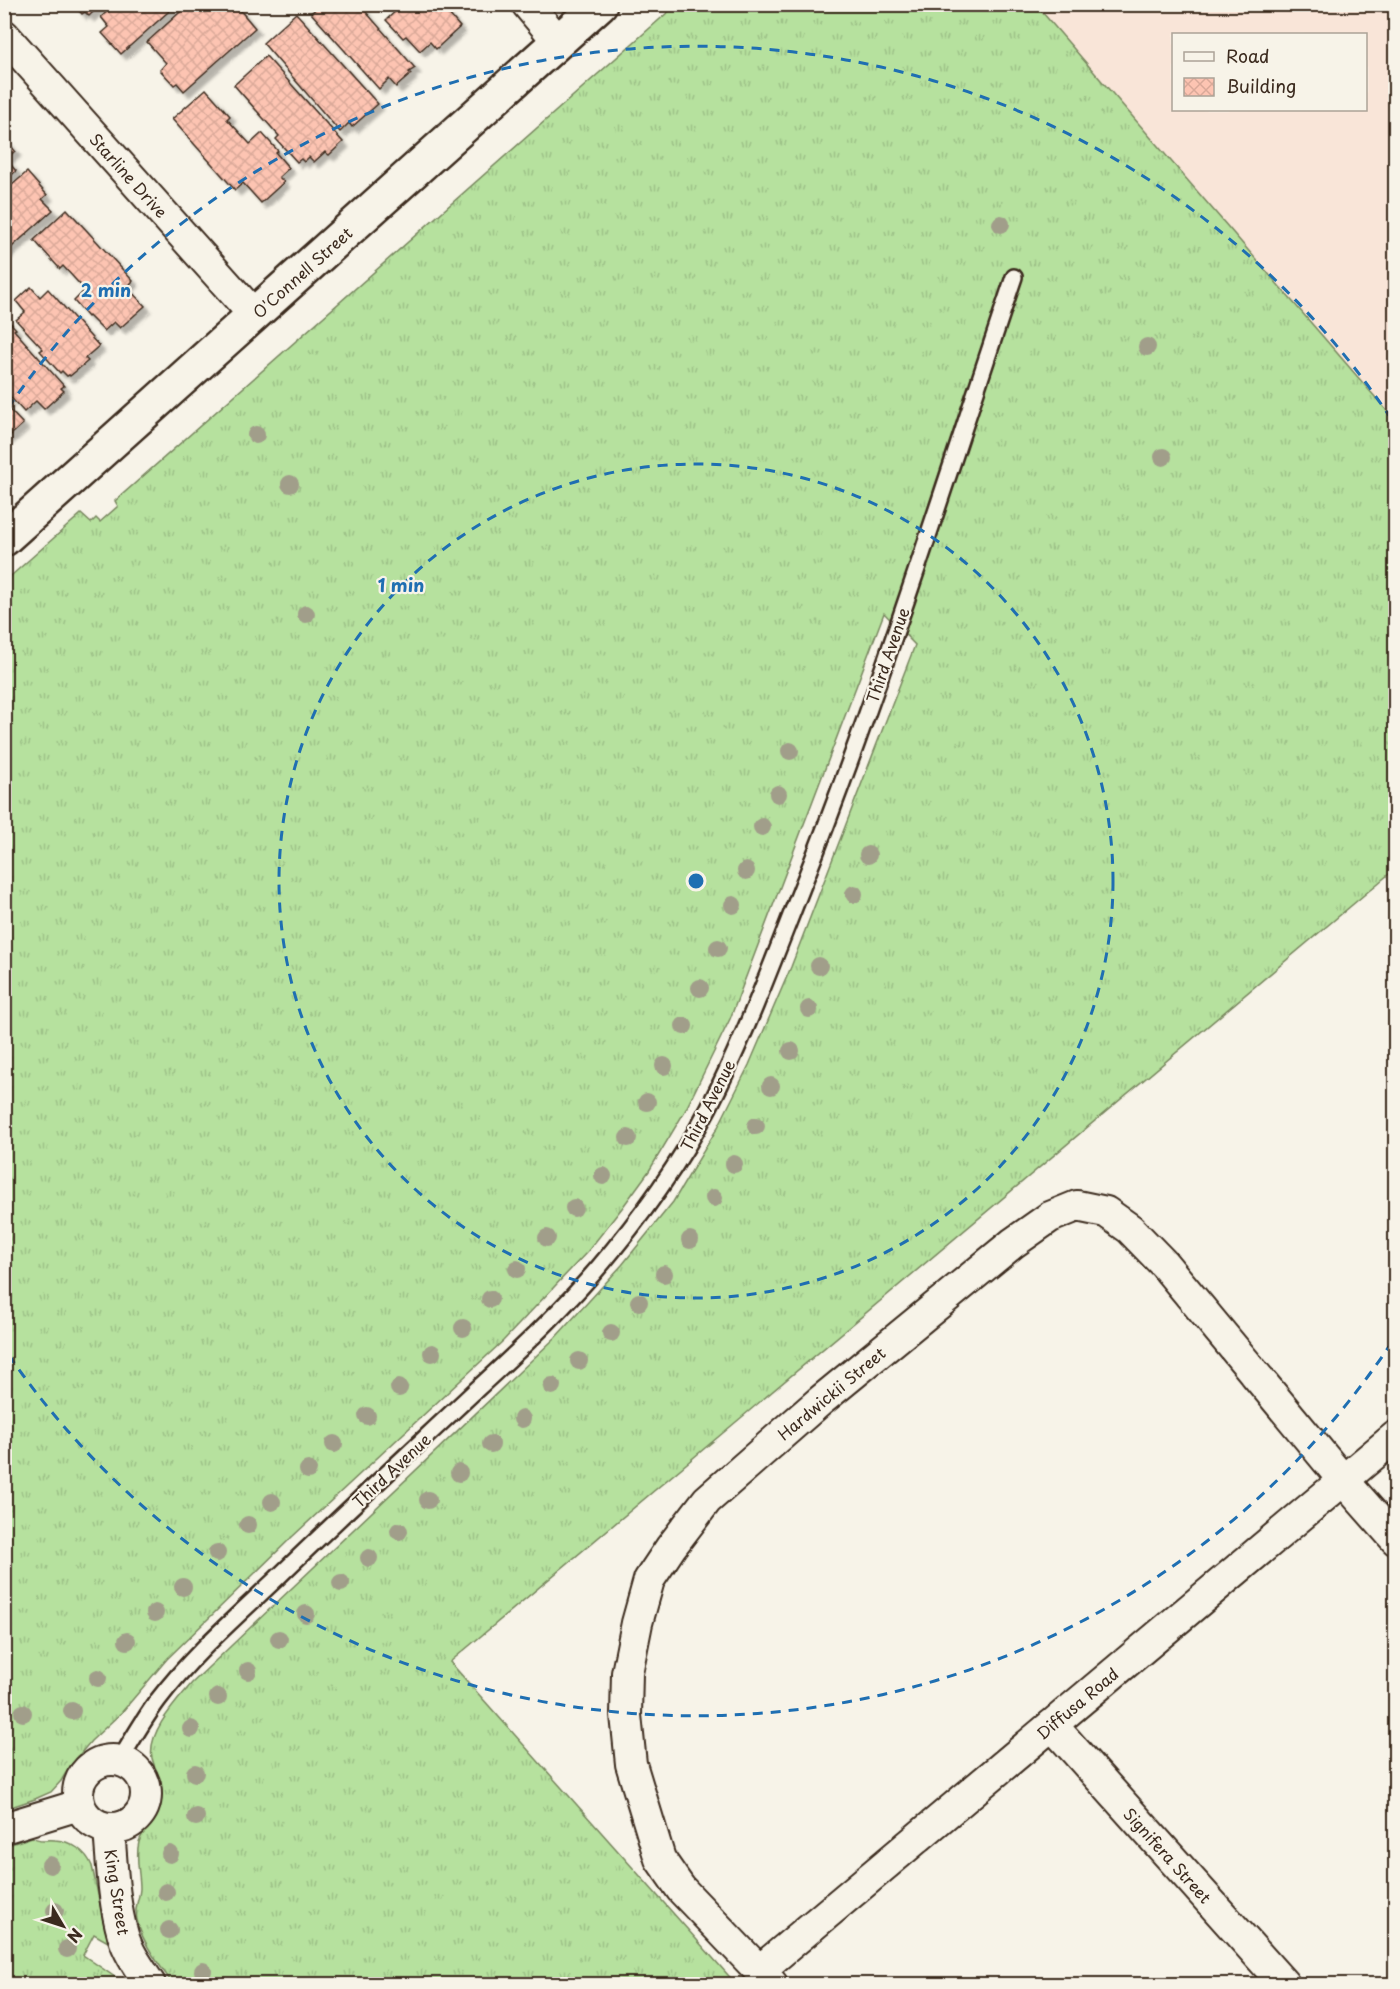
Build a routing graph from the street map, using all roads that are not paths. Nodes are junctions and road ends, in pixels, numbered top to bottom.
1 (526, 4) edge
2 (600, 4) edge
3 (4, 35) edge
4 (558, 41) junction
5 (1014, 277) dead end
6 (254, 315) junction
7 (4, 539) edge
8 (1395, 1436) edge
9 (1343, 1480) junction
10 (1395, 1540) edge
11 (1052, 1725) junction
12 (120, 1760) junction
13 (79, 1804) junction
14 (4, 1828) edge
15 (109, 1828) junction
16 (766, 1977) edge
17 (150, 1984) edge
18 (1284, 1984) edge

1 - 4 street
2 - 4 street, O'Connell Street
3 - 6 street, Starline Drive
4 - 6 street, O'Connell Street
5 - 12 lane, Third Avenue
6 - 7 street, O'Connell Street
8 - 9 street, Diffusa Road
9 - 10 street, Hardwickii Street
9 - 11 street, Diffusa Road
9 - 16 street, Hardwickii Street
11 - 16 street, Diffusa Road
11 - 18 street, Signifera Street
12 - 13 street
12 - 15 street
13 - 14 street
13 - 15 street
15 - 17 street, King Street

